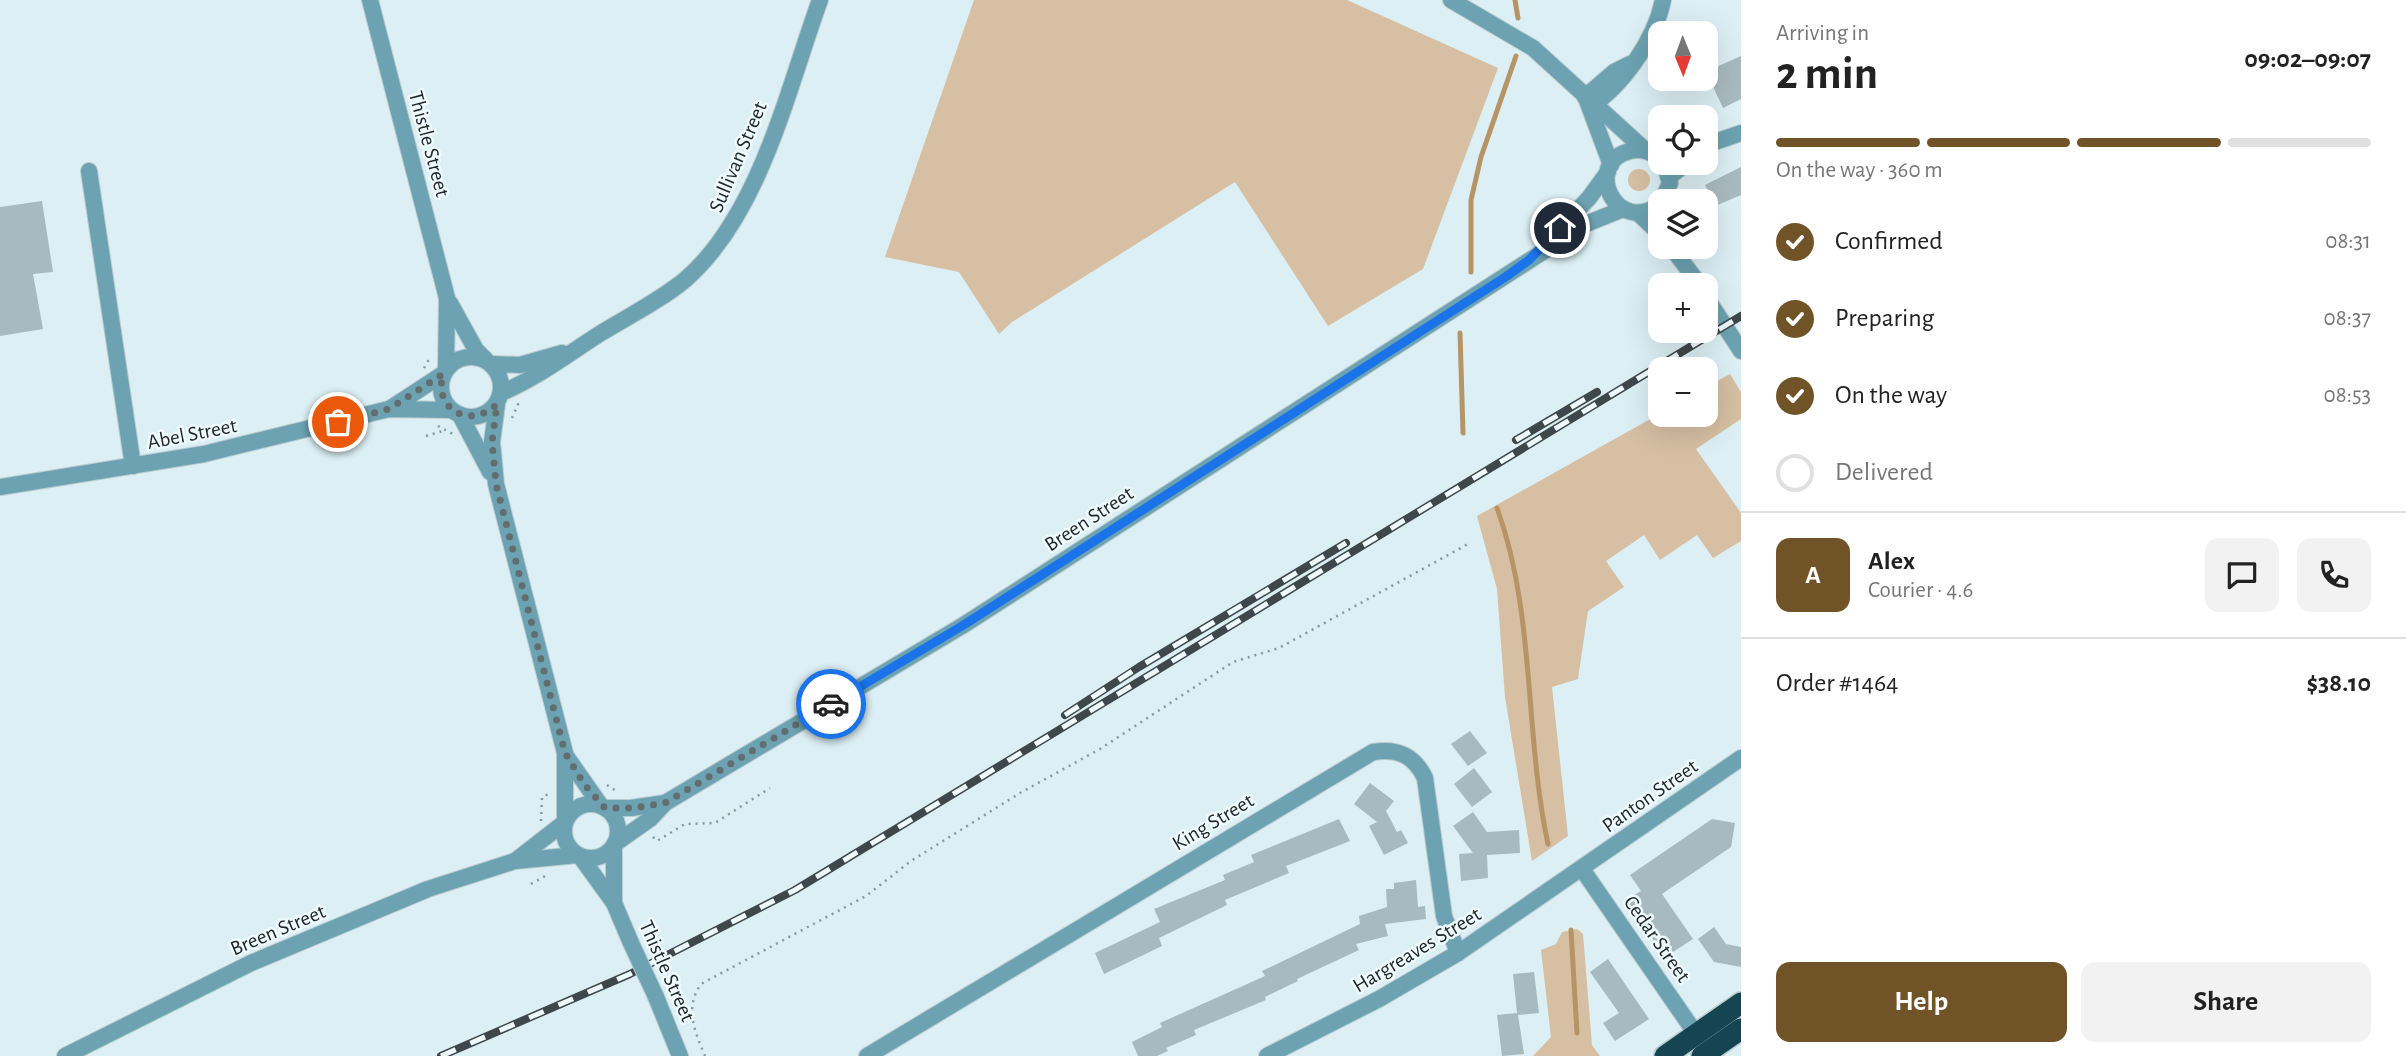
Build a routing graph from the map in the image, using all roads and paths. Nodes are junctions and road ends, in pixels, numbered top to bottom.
1 (370, 0) edge
2 (820, 0) edge
3 (1451, 0) edge
4 (1663, 0) edge
5 (1590, 103) junction
6 (1741, 133) edge
7 (1718, 143) edge
8 (1648, 151) edge
9 (1648, 157) edge
10 (1609, 168) junction
11 (89, 171) dead end
12 (1648, 205) edge
13 (1630, 211) junction
14 (1648, 225) edge
15 (1680, 259) edge
16 (1529, 260) junction
17 (1691, 273) edge
18 (447, 298) junction
19 (1718, 316) edge
20 (580, 346) junction
21 (1741, 351) edge
22 (489, 362) junction
23 (444, 372) junction
24 (499, 399) junction
25 (519, 402) dead end
26 (389, 409) junction
27 (455, 413) junction
28 (508, 422) dead end
29 (436, 424) dead end
30 (443, 431) junction
31 (456, 435) dead end
32 (426, 436) dead end
33 (134, 466) junction
34 (496, 484) junction
35 (0, 487) edge
36 (1468, 544) dead end
37 (565, 753) junction
38 (1741, 758) edge
39 (602, 784) dead end
40 (770, 788) dead end
41 (559, 790) dead end
42 (620, 794) dead end
43 (665, 803) junction
44 (603, 807) junction
45 (541, 821) dead end
46 (565, 821) junction
47 (645, 832) dead end
48 (615, 844) junction
49 (578, 855) junction
50 (515, 861) junction
51 (1582, 869) junction
52 (614, 903) junction
53 (1458, 954) junction
54 (1741, 1003) edge
55 (1741, 1029) edge
56 (1702, 1047) edge
57 (65, 1056) edge
58 (680, 1056) edge
59 (705, 1056) edge
60 (867, 1056) edge
61 (1267, 1056) edge
62 (1665, 1056) edge

1 - 18 street, Thistle Street
2 - 20 street, Sullivan Street
3 - 5 street
4 - 5 street
5 - 8 street
5 - 10 street
6 - 7 street
9 - 10 street
10 - 13 street
10 - 16 street, Breen Street
11 - 33 street
12 - 13 street
13 - 14 street
13 - 16 street, Breen Street
15 - 17 street
16 - 43 street, Breen Street
18 - 22 street, Thistle Street
18 - 23 street, Thistle Street
19 - 21 street
20 - 22 street, Sullivan Street
20 - 24 street, Sullivan Street
22 - 23 street
22 - 24 street
23 - 26 street, Abel Street
23 - 27 street
24 - 27 street
24 - 34 street
25 - 28 path
26 - 27 street, Abel Street
26 - 33 street, Abel Street
27 - 34 street
29 - 30 path
30 - 31 path
30 - 32 path
33 - 35 street, Abel Street
34 - 37 street
36 - 59 path
37 - 44 street
37 - 46 street
38 - 51 street, Panton Street
39 - 42 path
40 - 47 path
41 - 45 path
43 - 44 street, Breen Street
43 - 48 street, Breen Street
44 - 46 street
44 - 48 street
46 - 49 street
46 - 50 street, Breen Street
48 - 49 street
48 - 52 street, Thistle Street
49 - 50 street, Breen Street
49 - 52 street, Thistle Street
50 - 57 street, Breen Street
51 - 53 street, Hargreaves Street
51 - 56 street, Cedar Street
52 - 58 street, Thistle Street, bridge
53 - 60 street, King Street
53 - 61 street, Hargreaves Street
54 - 56 highway
55 - 56 highway
56 - 62 highway

